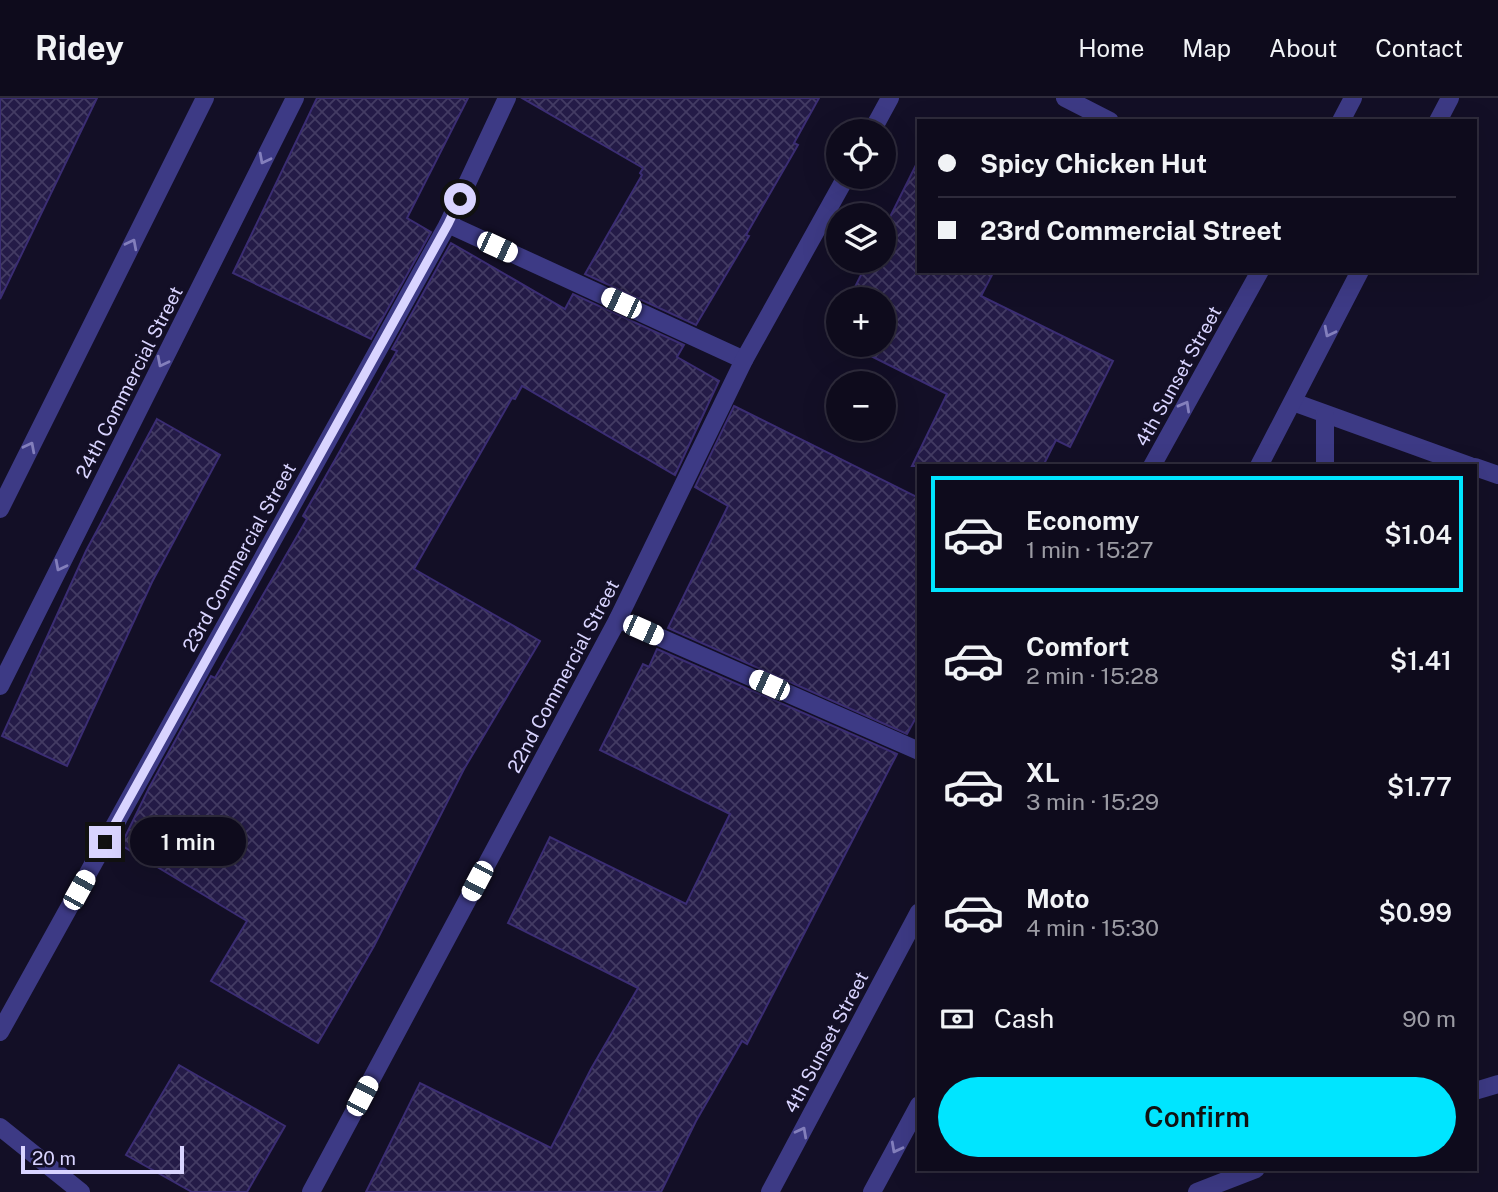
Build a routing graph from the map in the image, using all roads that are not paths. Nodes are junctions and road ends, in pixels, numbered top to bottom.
1 (205, 98) edge
2 (295, 98) edge
3 (507, 98) edge
4 (890, 98) edge
5 (1065, 98) edge
6 (1353, 98) edge
7 (1450, 98) edge
8 (879, 119) edge
9 (1106, 119) edge
10 (1342, 119) edge
11 (1439, 119) edge
12 (839, 189) edge
13 (448, 224) junction
14 (1259, 273) edge
15 (1359, 273) edge
16 (744, 360) junction
17 (1293, 402) junction
18 (1325, 415) junction
19 (1153, 464) edge
20 (1260, 464) edge
21 (1325, 464) edge
22 (1464, 464) edge
23 (1477, 468) edge
24 (1498, 475) edge
25 (0, 509) edge
26 (618, 619) junction
27 (0, 686) edge
28 (917, 750) edge
29 (917, 916) edge
30 (0, 1032) edge
31 (1498, 1084) edge
32 (1477, 1090) edge
33 (917, 1109) edge
34 (0, 1127) edge
35 (1251, 1171) edge
36 (81, 1192) edge
37 (311, 1192) edge
38 (769, 1192) edge
39 (872, 1192) edge
40 (1197, 1192) edge

25 -> 1 street
2 -> 27 street, 24th Commercial Street
3 - 13 street, 23rd Commercial Street
4 - 8 street
5 - 9 street
6 - 10 street
7 - 11 street
12 - 16 street, 22nd Commercial Street
13 - 16 street
13 - 30 street, 23rd Commercial Street
19 -> 14 street, 4th Sunset Street
15 -> 17 street
16 - 26 street, 22nd Commercial Street
17 - 18 street
17 - 20 street
18 - 21 street
18 - 22 street
23 - 24 street
26 - 28 street
26 - 37 street, 22nd Commercial Street
38 -> 29 street, 4th Sunset Street
31 - 32 street
33 -> 39 street
34 - 36 street
35 - 40 street

